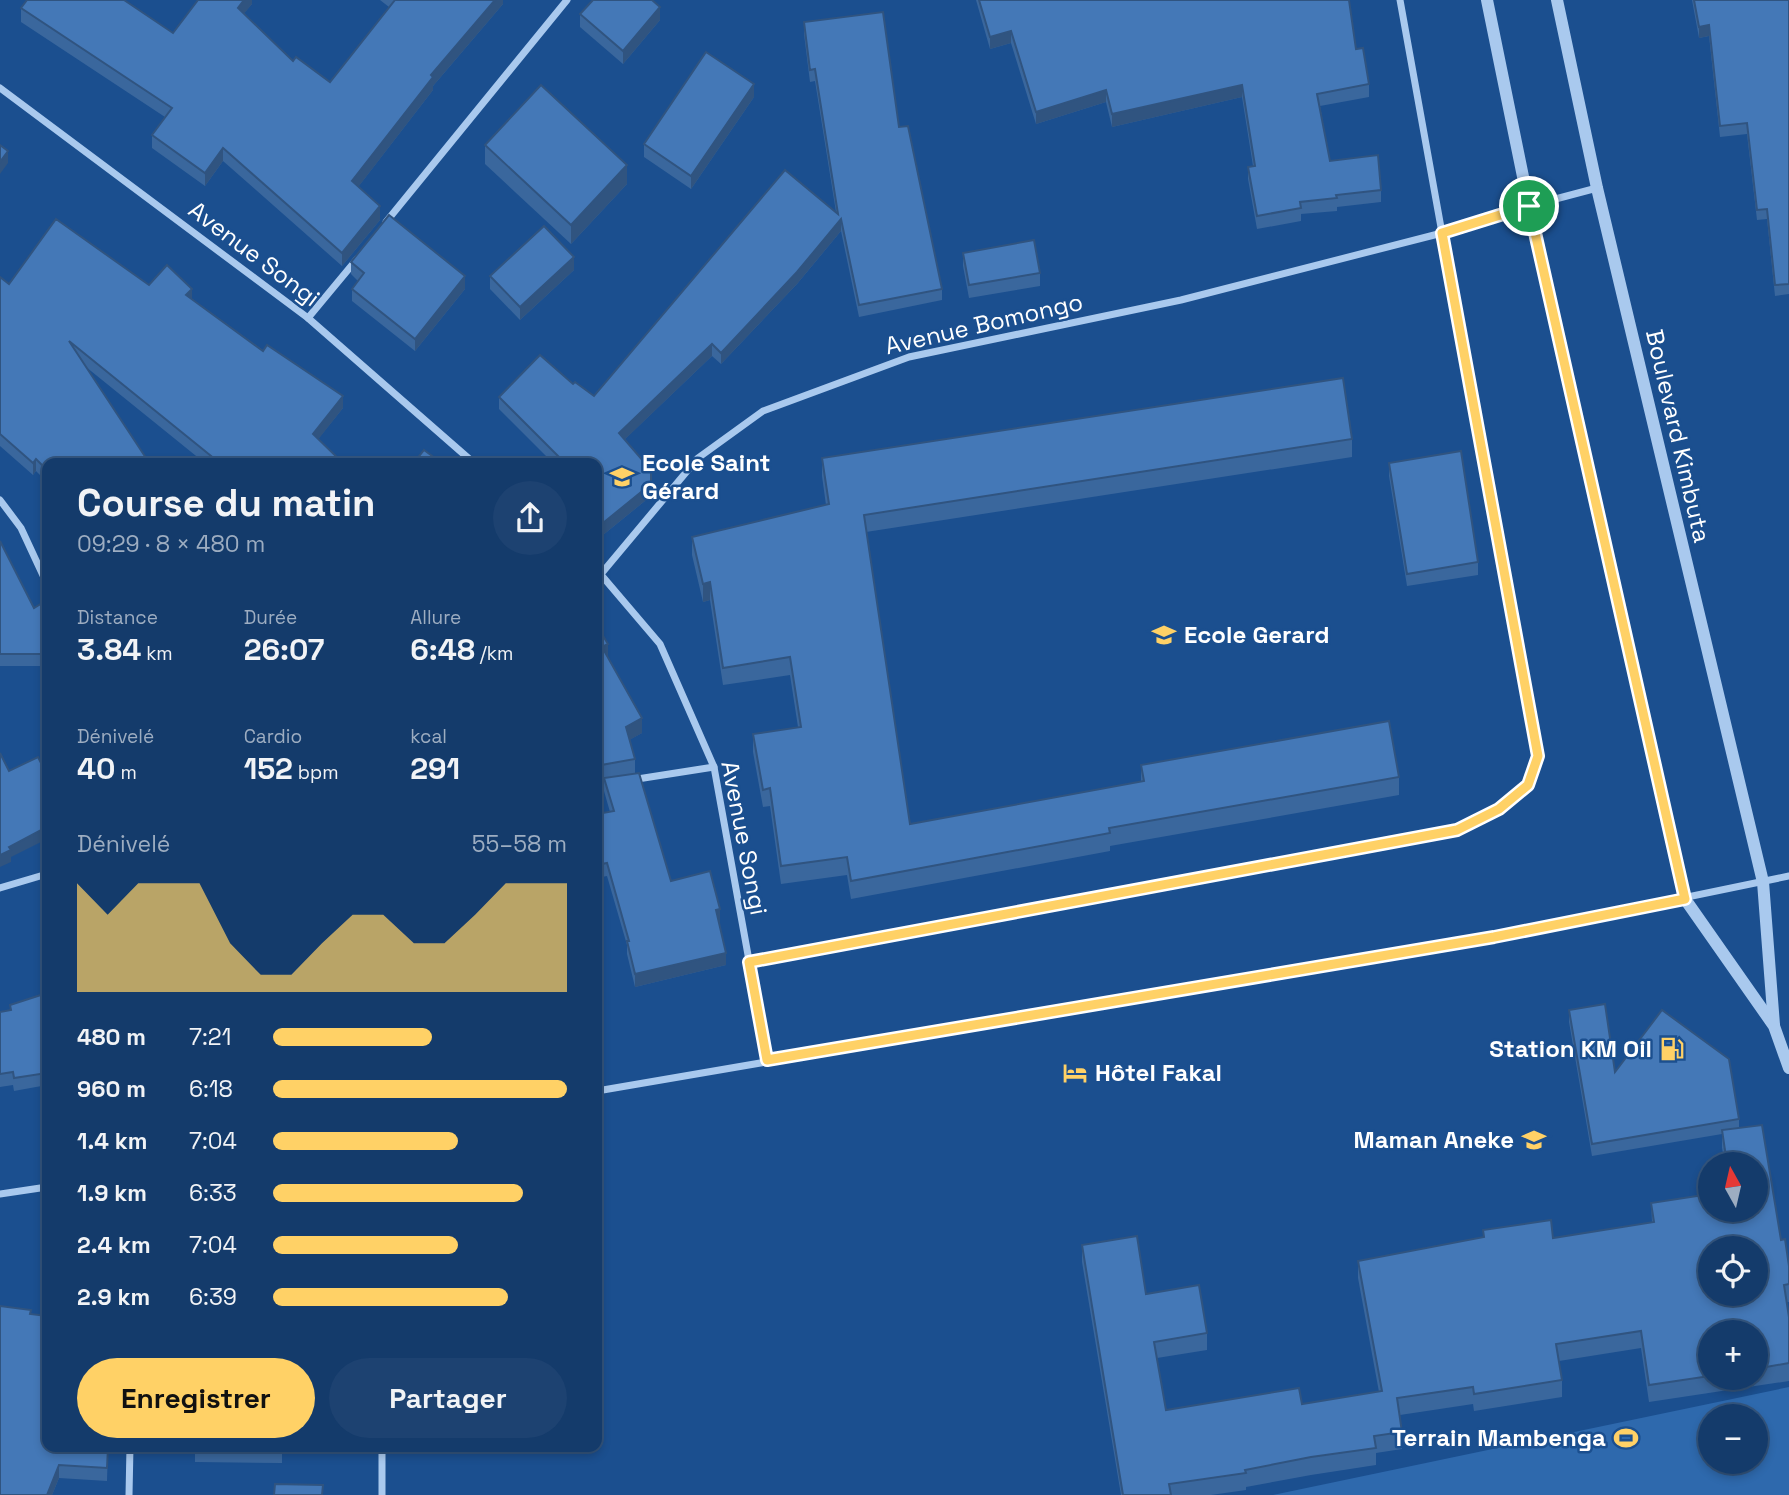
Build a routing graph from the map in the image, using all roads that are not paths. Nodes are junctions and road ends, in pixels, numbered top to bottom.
1 (567, 0) edge
2 (1400, 0) edge
3 (1487, 0) edge
4 (1557, 0) edge
5 (0, 88) edge
6 (1597, 188) junction
7 (1529, 206) junction
8 (1442, 233) junction
9 (377, 234) edge
10 (360, 255) edge
11 (309, 318) junction
12 (468, 458) edge
13 (0, 500) edge
14 (602, 569) edge
15 (42, 573) edge
16 (602, 576) edge
17 (713, 767) junction
18 (602, 785) edge
19 (42, 875) edge
20 (1789, 876) edge
21 (1763, 882) junction
22 (0, 888) edge
23 (1685, 899) junction
24 (749, 962) junction
25 (1774, 1026) junction
26 (767, 1060) junction
27 (1789, 1068) edge
28 (602, 1090) edge
29 (42, 1188) edge
30 (0, 1194) edge
31 (130, 1452) edge
32 (383, 1452) edge
33 (129, 1495) edge
34 (382, 1495) edge

1 - 9 street
2 - 8 street
3 - 7 street
4 - 6 street, Boulevard Kimbuta
5 - 11 street, Avenue Songi
6 - 7 street, Avenue Bomongo
6 - 21 street, Boulevard Kimbuta
7 - 8 street, Avenue Bomongo
7 - 23 street
8 - 14 street, Avenue Bomongo
8 - 24 lane
10 - 11 street
11 - 12 street, Avenue Songi
13 - 15 street
16 - 17 street, Avenue Songi
17 - 18 street
17 - 24 street, Avenue Songi
19 - 22 street
20 - 21 street
21 - 23 street
21 - 25 street, Boulevard Kimbuta
23 - 25 street
23 - 26 street
24 - 26 street, Avenue Songi
25 - 27 street
26 - 28 street
29 - 30 street
31 - 33 street
32 - 34 street

